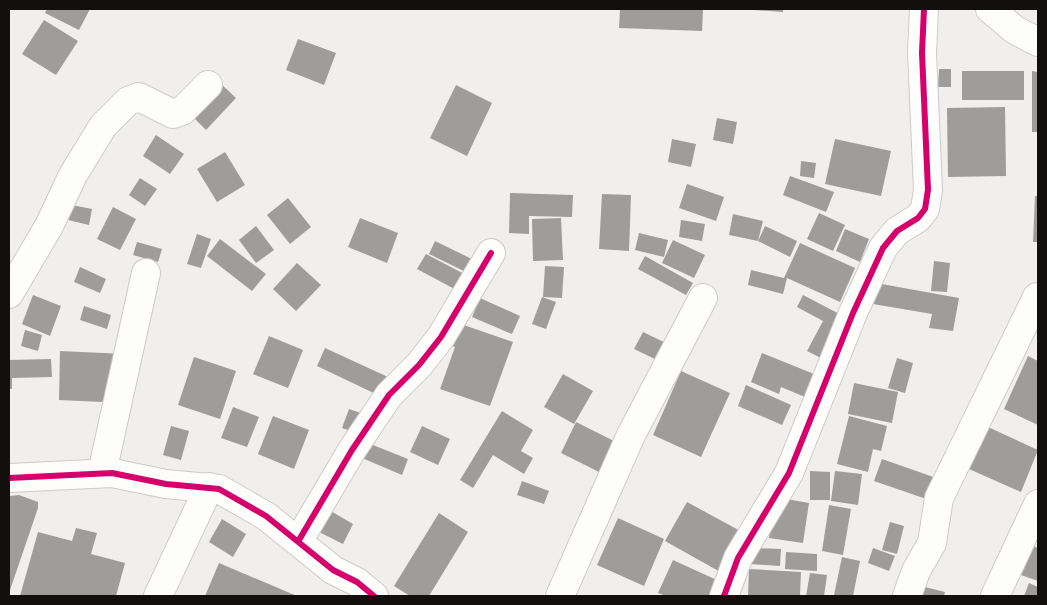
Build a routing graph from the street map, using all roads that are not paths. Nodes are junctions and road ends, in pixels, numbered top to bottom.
1 (924, 9) edge
2 (990, 9) edge
3 (1038, 42) edge
4 (208, 85) dead end
5 (491, 252) dead end
6 (17, 258) edge
7 (146, 273) dead end
8 (9, 294) edge
9 (1037, 297) dead end
10 (703, 298) dead end
11 (102, 473) junction
12 (9, 478) edge
13 (209, 487) junction
14 (1038, 504) edge
15 (299, 540) junction
16 (158, 596) edge
17 (374, 596) edge
18 (560, 596) edge
19 (724, 596) edge
20 (907, 596) edge
21 (995, 596) edge

1 - 19 street
2 - 3 street
4 - 6 street
5 - 15 street
6 - 8 street
7 - 11 street
9 - 20 street
10 - 18 street
11 - 12 street
11 - 13 street
13 - 15 street
13 - 16 street
14 - 21 street
15 - 17 street

